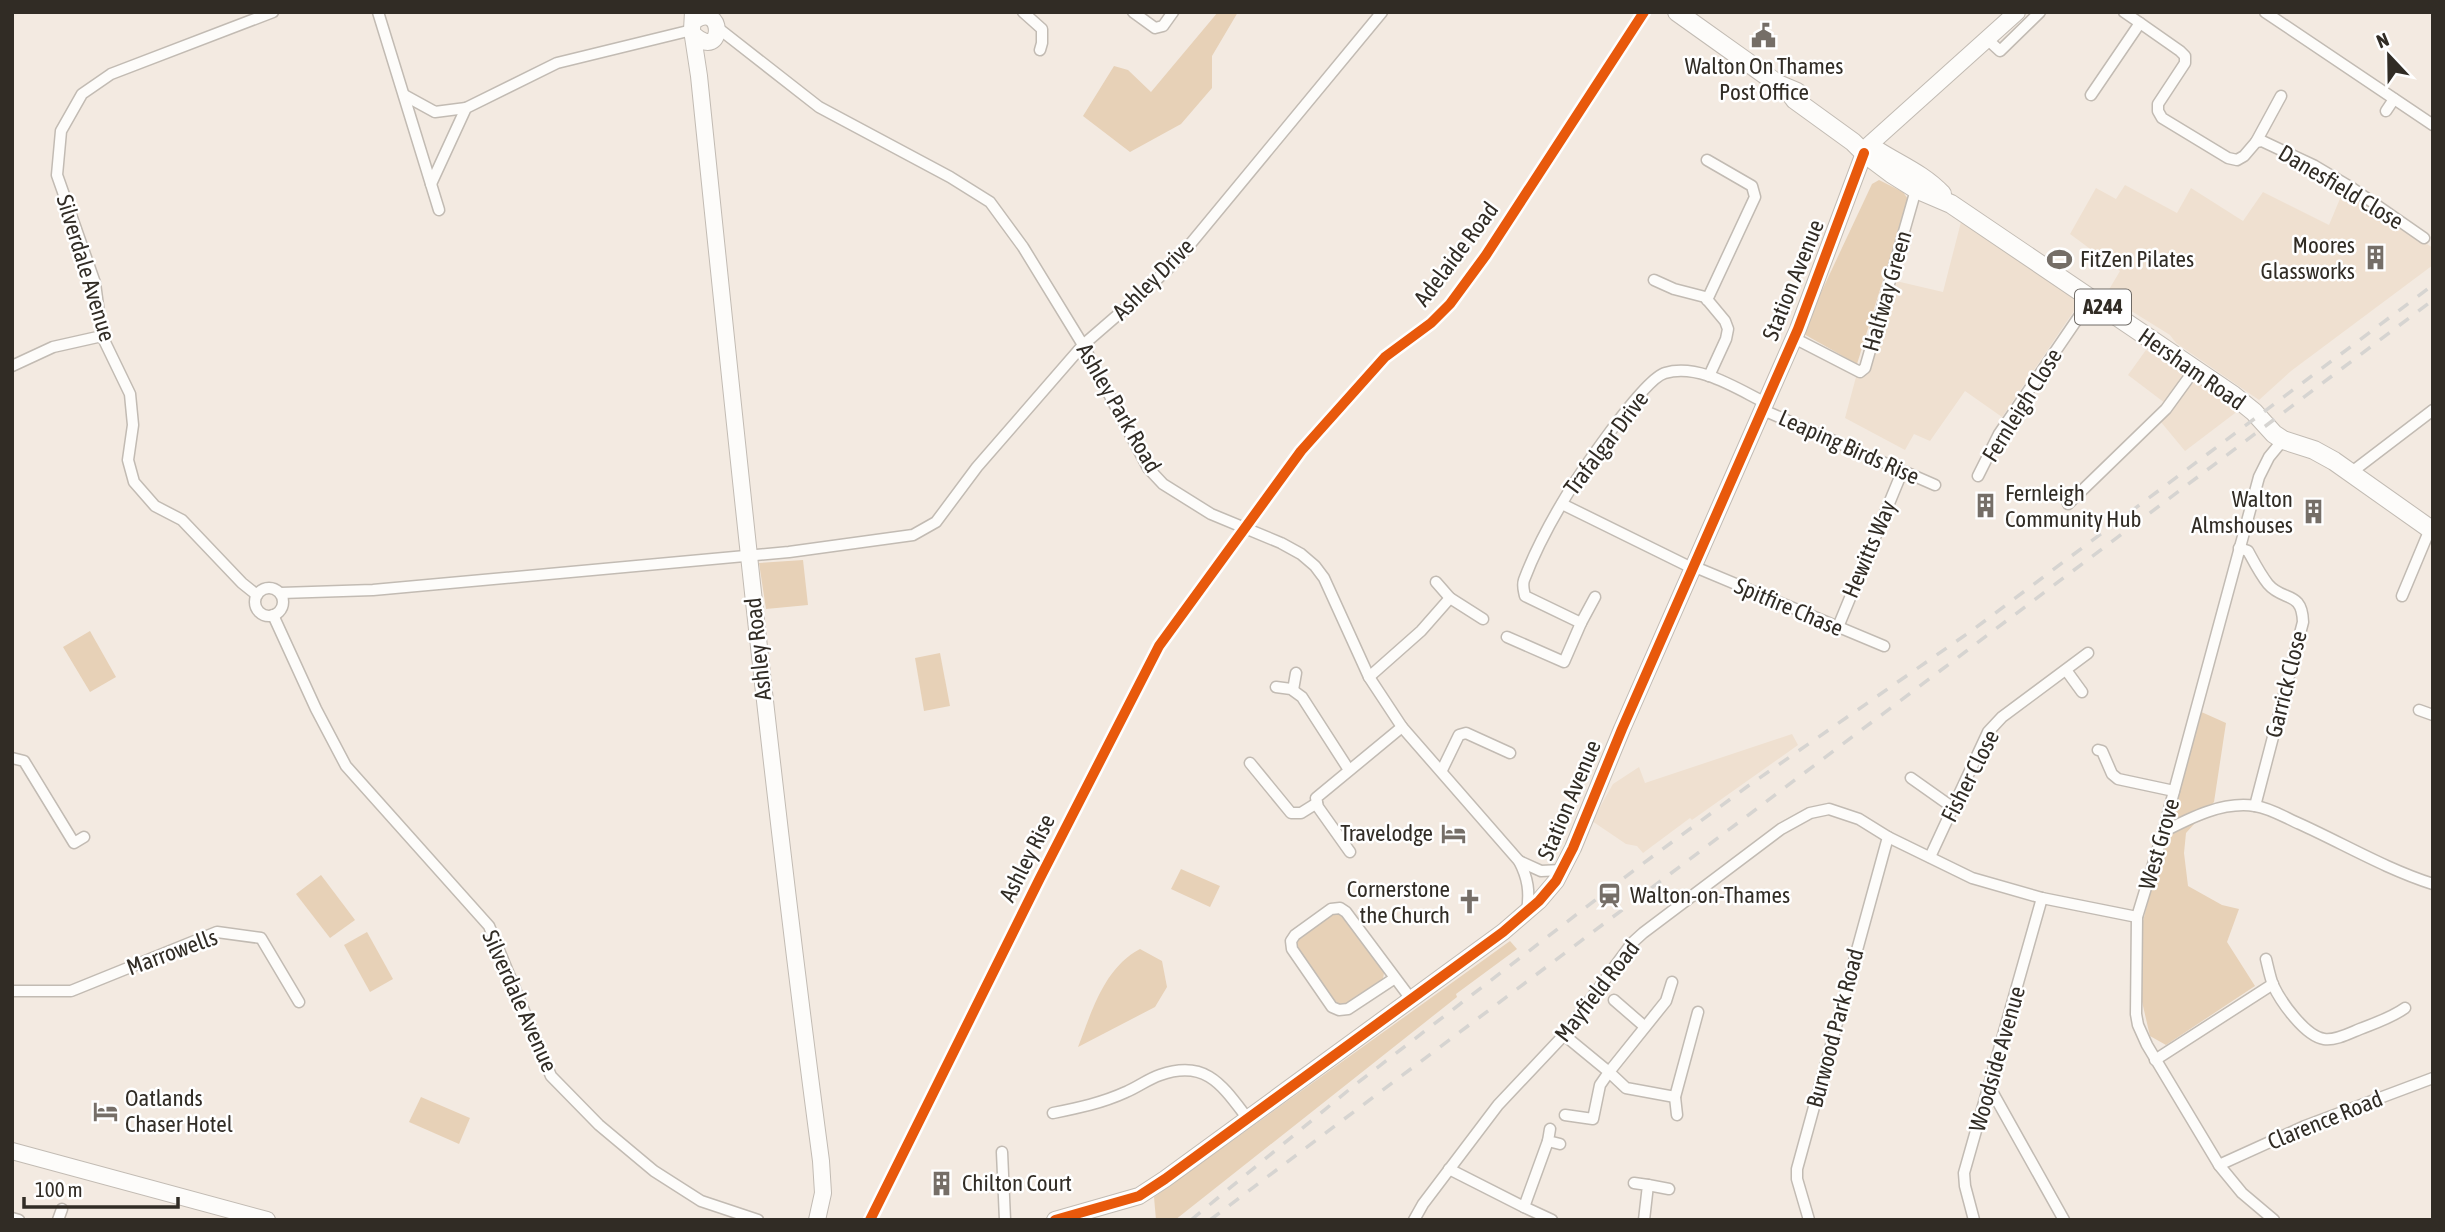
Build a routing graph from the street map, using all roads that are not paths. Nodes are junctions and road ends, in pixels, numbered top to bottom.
1 (273, 12) edge
2 (379, 12) edge
3 (1023, 12) edge
4 (1133, 12) edge
5 (1173, 12) edge
6 (1382, 12) edge
7 (1644, 12) edge
8 (1677, 12) edge
9 (2040, 12) edge
10 (2124, 12) edge
11 (2265, 12) edge
12 (2008, 15) edge
13 (706, 23) edge
14 (2140, 23) junction
15 (1987, 39) junction
16 (1040, 50) dead end
17 (404, 95) junction
18 (2091, 95) dead end
19 (2281, 96) dead end
20 (2394, 99) junction
21 (466, 108) junction
22 (2386, 111) dead end
23 (2433, 125) edge
24 (2256, 142) junction
25 (1871, 153) junction
26 (1707, 160) dead end
27 (1919, 183) junction
28 (431, 184) junction
29 (439, 210) dead end
30 (2424, 238) dead end
31 (1654, 279) dead end
32 (2091, 299) junction
33 (1707, 300) junction
34 (102, 336) junction
35 (1794, 338) junction
36 (1083, 345) junction
37 (12, 366) edge
38 (2194, 369) junction
39 (1709, 376) junction
40 (1765, 406) junction
41 (2433, 410) edge
42 (2283, 440) junction
43 (1902, 472) junction
44 (2353, 475) junction
45 (1978, 476) dead end
46 (1935, 485) dead end
47 (1562, 504) junction
48 (2068, 504) dead end
49 (1245, 528) junction
50 (2432, 530) edge
51 (2239, 548) junction
52 (748, 555) junction
53 (1694, 568) junction
54 (1436, 582) dead end
55 (281, 593) junction
56 (257, 595) junction
57 (2402, 596) dead end
58 (1595, 597) dead end
59 (1450, 598) junction
60 (273, 615) junction
61 (1483, 619) dead end
62 (1581, 623) junction
63 (1838, 627) junction
64 (1507, 637) dead end
65 (1884, 646) dead end
66 (2088, 653) dead end
67 (2066, 670) junction
68 (1296, 673) dead end
69 (1369, 677) junction
70 (1276, 687) dead end
71 (1293, 690) junction
72 (2082, 692) dead end
73 (2419, 710) dead end
74 (2433, 715) edge
75 (1402, 727) junction
76 (2098, 750) dead end
77 (1510, 753) dead end
78 (12, 758) edge
79 (1250, 763) dead end
80 (1349, 769) junction
81 (1442, 770) junction
82 (1912, 778) dead end
83 (2174, 791) junction
84 (1317, 803) junction
85 (2255, 806) junction
86 (1952, 807) junction
87 (2163, 832) junction
88 (1888, 837) junction
89 (84, 838) dead end
90 (1350, 852) dead end
91 (1930, 857) junction
92 (1519, 861) junction
93 (1562, 870) junction
94 (2433, 884) edge
95 (2042, 898) junction
96 (1527, 912) junction
97 (2137, 917) junction
98 (2266, 958) dead end
99 (1395, 978) junction
100 (1672, 982) dead end
101 (2273, 984) junction
102 (12, 992) edge
103 (1411, 999) junction
104 (1614, 1000) dead end
105 (299, 1002) dead end
106 (2404, 1008) dead end
107 (1698, 1012) dead end
108 (1644, 1026) junction
109 (1564, 1035) junction
110 (2155, 1060) junction
111 (1609, 1072) junction
112 (2433, 1078) edge
113 (1989, 1086) junction
114 (1675, 1097) junction
115 (1982, 1110) junction
116 (1053, 1113) dead end
117 (1565, 1115) dead end
118 (1678, 1115) dead end
119 (2005, 1117) junction
120 (1248, 1119) junction
121 (1550, 1129) dead end
122 (1548, 1141) junction
123 (1560, 1144) dead end
124 (12, 1151) edge
125 (1002, 1152) dead end
126 (2219, 1165) junction
127 (1449, 1169) junction
128 (1634, 1183) dead end
129 (1648, 1185) junction
130 (1669, 1189) dead end
131 (822, 1202) junction
132 (1524, 1206) junction
133 (12, 1218) edge
134 (1549, 1219) edge
135 (19, 1220) edge
136 (267, 1220) edge
137 (758, 1220) edge
138 (817, 1220) edge
139 (828, 1220) edge
140 (870, 1220) edge
141 (1005, 1220) edge
142 (1055, 1220) edge
143 (1414, 1220) edge
144 (1644, 1220) edge
145 (1809, 1220) edge
146 (1975, 1220) edge
147 (2064, 1220) edge
148 (2274, 1220) edge

1 - 34 street, Silverdale Avenue
2 - 17 street
3 - 16 street
4 - 5 street
6 - 36 street, Ashley Drive
7 - 49 street, Adelaide Road
8 - 25 main road, Hersham Road / A244
9 - 15 street
10 - 14 street
11 - 20 street
12 - 15 street, Station Avenue
13 - 21 street
13 - 36 street, Ashley Park Road
13 - 52 street, Ashley Road
14 - 18 street
14 - 24 street, Danesfield Close
15 - 25 street, Station Avenue
17 - 21 street
17 - 28 street
19 - 24 street, Danesfield Close
20 - 22 street
20 - 23 street
21 - 28 street
24 - 30 street, Danesfield Close
25 - 27 main road, Hersham Road / A244
25 - 35 street, Station Avenue
26 - 33 street
27 - 32 main road, Hersham Road / A244
27 - 35 street, Halfway Green
28 - 29 street
31 - 33 street
32 - 38 main road, Hersham Road / A244
32 - 45 street, Fernleigh Close
33 - 39 street
34 - 37 street
34 - 56 street, Silverdale Avenue
35 - 40 street, Station Avenue
36 - 49 street, Ashley Park Road
36 - 52 street, Ashley Drive
38 - 42 main road, Hersham Road / A244
38 - 48 street
39 - 40 street, Trafalgar Drive
39 - 47 street, Trafalgar Drive
40 - 43 street, Leaping Birds Rise
40 - 53 street, Station Avenue
41 - 44 street
42 - 44 main road, Hersham Road / A244
42 - 51 street, West Grove
43 - 46 street, Leaping Birds Rise
43 - 63 street, Hewitts Way
44 - 50 main road, Hersham Road / A244
47 - 53 street, Spitfire Chase
47 - 62 street
49 - 69 street, Ashley Park Road
49 - 140 street, Ashley Rise
50 - 57 street
51 - 83 street, West Grove
51 - 85 street, Garrick Close
52 - 55 street
52 - 131 street, Ashley Road
53 - 63 street, Spitfire Chase
53 - 93 street, Station Avenue
54 - 59 street
55 - 56 street
55 - 60 street
56 - 60 street
58 - 62 street
59 - 61 street
59 - 69 street
60 - 137 street, Silverdale Avenue
62 - 64 street
63 - 65 street, Spitfire Chase
66 - 67 street, Fisher Close
67 - 72 street
67 - 86 street, Fisher Close
68 - 71 street
69 - 75 street, Ashley Park Road
70 - 71 street
71 - 80 street
73 - 74 street
75 - 80 street
75 - 81 street, Ashley Park Road
76 - 83 street
77 - 81 street
78 - 89 street
79 - 84 street
80 - 84 street
81 - 92 street, Ashley Park Road
82 - 86 street
83 - 87 street, West Grove
84 - 90 street
85 - 87 street
85 - 94 street
86 - 91 street, Fisher Close
87 - 97 street, West Grove
88 - 91 street, Mayfield Road
88 - 109 street, Mayfield Road
88 - 145 street, Burwood Park Road
91 - 95 street, Mayfield Road
92 - 93 street
92 - 96 street, Ashley Park Road
93 - 96 street, Station Avenue
95 - 97 street, Mayfield Road
95 - 113 street, Woodside Avenue
96 - 103 street, Station Avenue
97 - 110 street, West Grove
98 - 101 street
99 - 99 street
99 - 103 street
100 - 108 street
101 - 106 street
101 - 110 street
102 - 105 street, Marrowells
103 - 120 street, Station Avenue
104 - 108 street
107 - 114 street
108 - 111 street
109 - 111 street
109 - 127 street, Mayfield Road
110 - 126 street, West Grove
111 - 114 street
111 - 117 street
112 - 126 street, Clarence Road
113 - 115 street, Woodside Avenue
113 - 119 street
114 - 118 street
115 - 119 street
115 - 146 street, Woodside Avenue
116 - 120 street
119 - 147 street
120 - 142 street, Station Avenue
121 - 122 street
122 - 123 street
122 - 132 street
124 - 136 street
125 - 141 street
126 - 148 street, West Grove
127 - 132 street
127 - 143 street, Mayfield Road
128 - 129 street
129 - 130 street
129 - 144 street
131 - 138 street, Ashley Road
131 - 139 street
132 - 134 street
133 - 135 street

